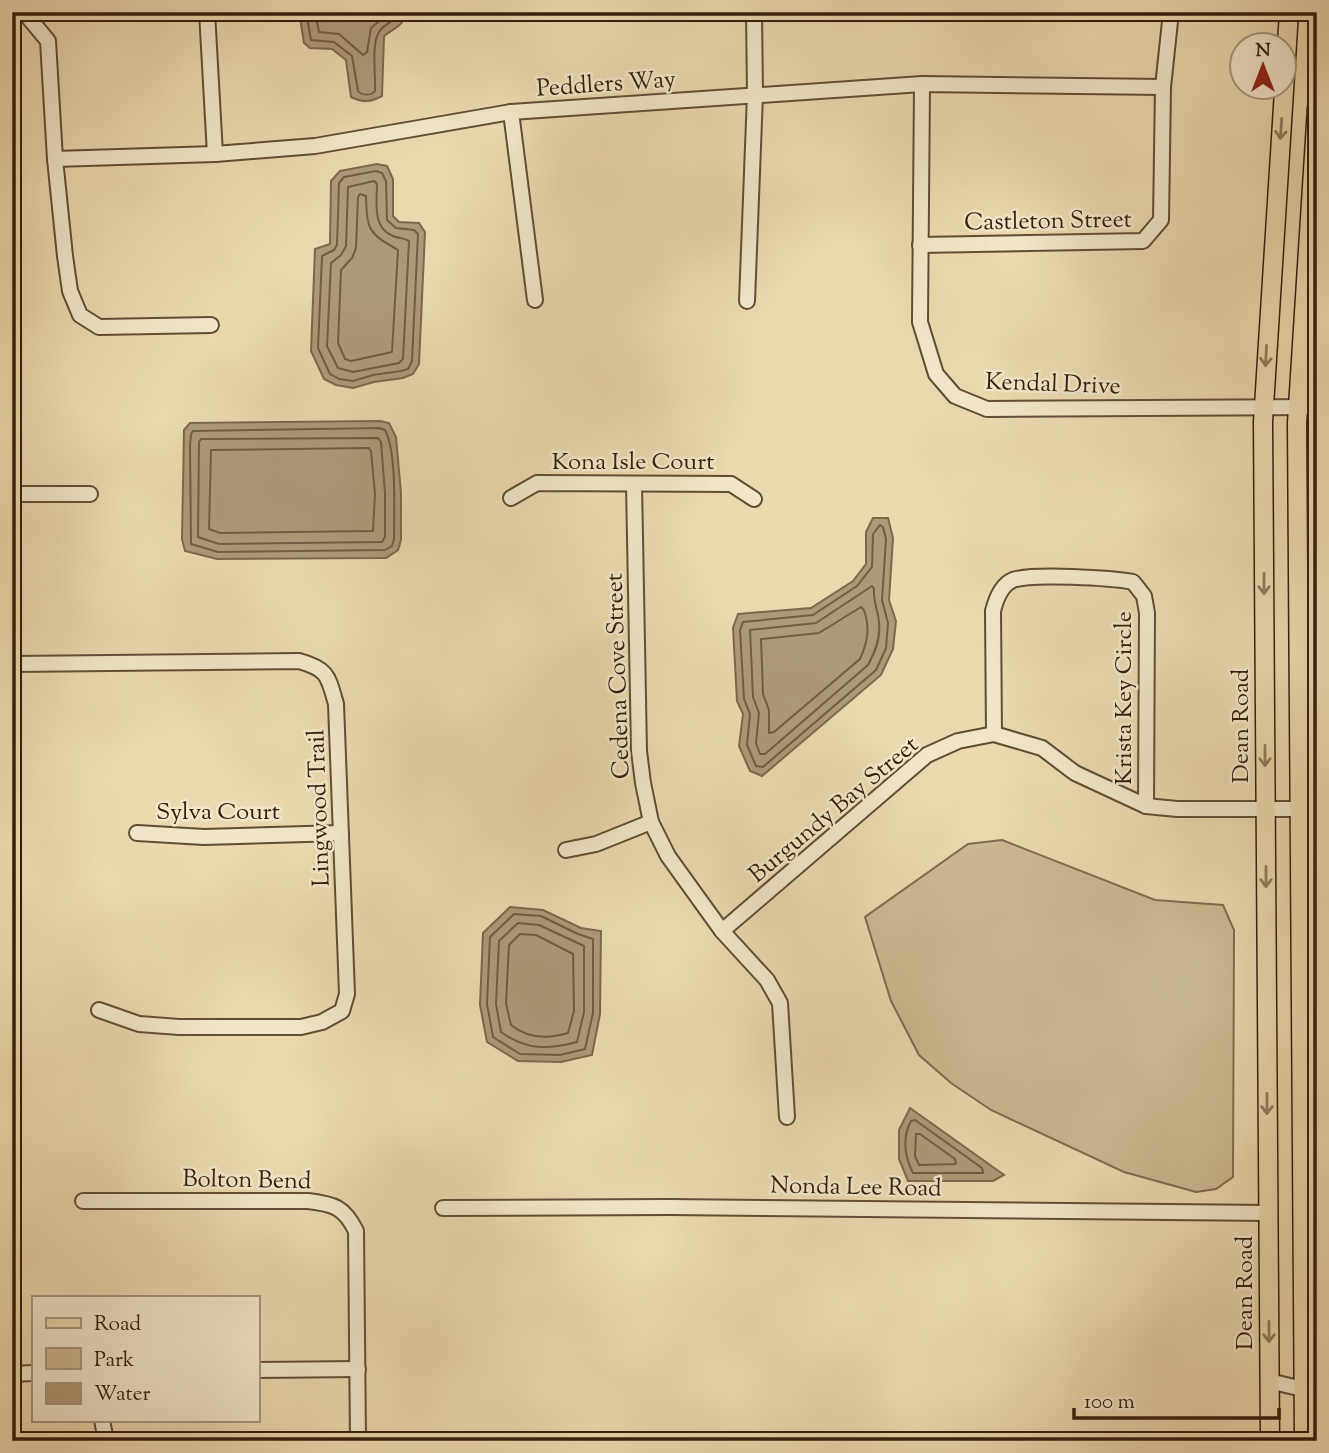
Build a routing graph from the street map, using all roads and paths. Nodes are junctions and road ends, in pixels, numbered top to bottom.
1 (207, 12) edge
2 (754, 12) edge
3 (1171, 12) edge
4 (1289, 12) edge
5 (29, 18) dead end
6 (922, 84) junction
7 (1163, 87) junction
8 (755, 95) junction
9 (1317, 108) edge
10 (511, 113) junction
11 (215, 154) junction
12 (55, 159) junction
13 (920, 245) junction
14 (535, 300) dead end
15 (747, 301) dead end
16 (211, 325) dead end
17 (1263, 407) junction
18 (1297, 407) junction
19 (1317, 407) edge
20 (634, 484) junction
21 (12, 494) edge
22 (90, 494) dead end
23 (511, 498) dead end
24 (754, 499) dead end
25 (12, 664) edge
26 (994, 734) junction
27 (1146, 806) junction
28 (1265, 809) junction
29 (1299, 809) junction
30 (651, 822) junction
31 (137, 833) dead end
32 (341, 833) junction
33 (566, 850) dead end
34 (722, 931) junction
35 (99, 1010) dead end
36 (787, 1117) dead end
37 (83, 1201) dead end
38 (443, 1208) dead end
39 (1268, 1213) junction
40 (358, 1369) junction
41 (259, 1370) edge
42 (32, 1373) edge
43 (12, 1374) edge
44 (1269, 1381) junction
45 (1310, 1390) edge
46 (102, 1422) edge
47 (106, 1441) edge
48 (358, 1441) edge
49 (1270, 1441) edge
50 (1304, 1441) edge

1 - 11 street
2 - 8 street
3 - 7 street, Castleton Street
4 -> 17 main road, Dean Road
5 - 12 street
6 - 7 street, Peddlers Way
6 - 8 street, Peddlers Way
6 - 13 street, Kendal Drive
7 - 13 street, Castleton Street
8 - 10 street, Peddlers Way
8 - 15 street
9 - 18 main road
10 - 11 street, Peddlers Way
10 - 14 street
11 - 12 street, Peddlers Way
12 - 16 street
13 - 17 street, Kendal Drive
17 - 18 street, Kendal Drive
17 -> 28 main road, Dean Road
18 - 19 street, Kendal Drive
18 - 29 main road
20 - 23 street, Kona Isle Court
20 - 24 street, Kona Isle Court
20 - 30 street, Cedena Cove Street
21 - 22 street
25 - 32 street, Lingwood Trail
26 - 27 street, Burgundy Bay Street
26 - 27 street, Krista Key Circle
26 - 34 street, Burgundy Bay Street
27 - 28 street, Burgundy Bay Street
28 - 29 street, Burgundy Bay Street
28 -> 39 main road, Dean Road
29 - 45 main road
30 - 33 street
30 - 34 street, Cedena Cove Street
31 - 32 street, Sylva Court
32 - 35 street, Lingwood Trail
34 - 36 street, Cedena Cove Street
37 - 40 street, Bolton Bend
38 - 39 street, Nonda Lee Road
39 -> 44 main road, Dean Road
40 - 41 street
40 - 48 street, Bolton Bend
42 - 43 street
44 - 45 street
44 - 49 main road, Dean Road
45 - 50 main road
46 - 47 street

